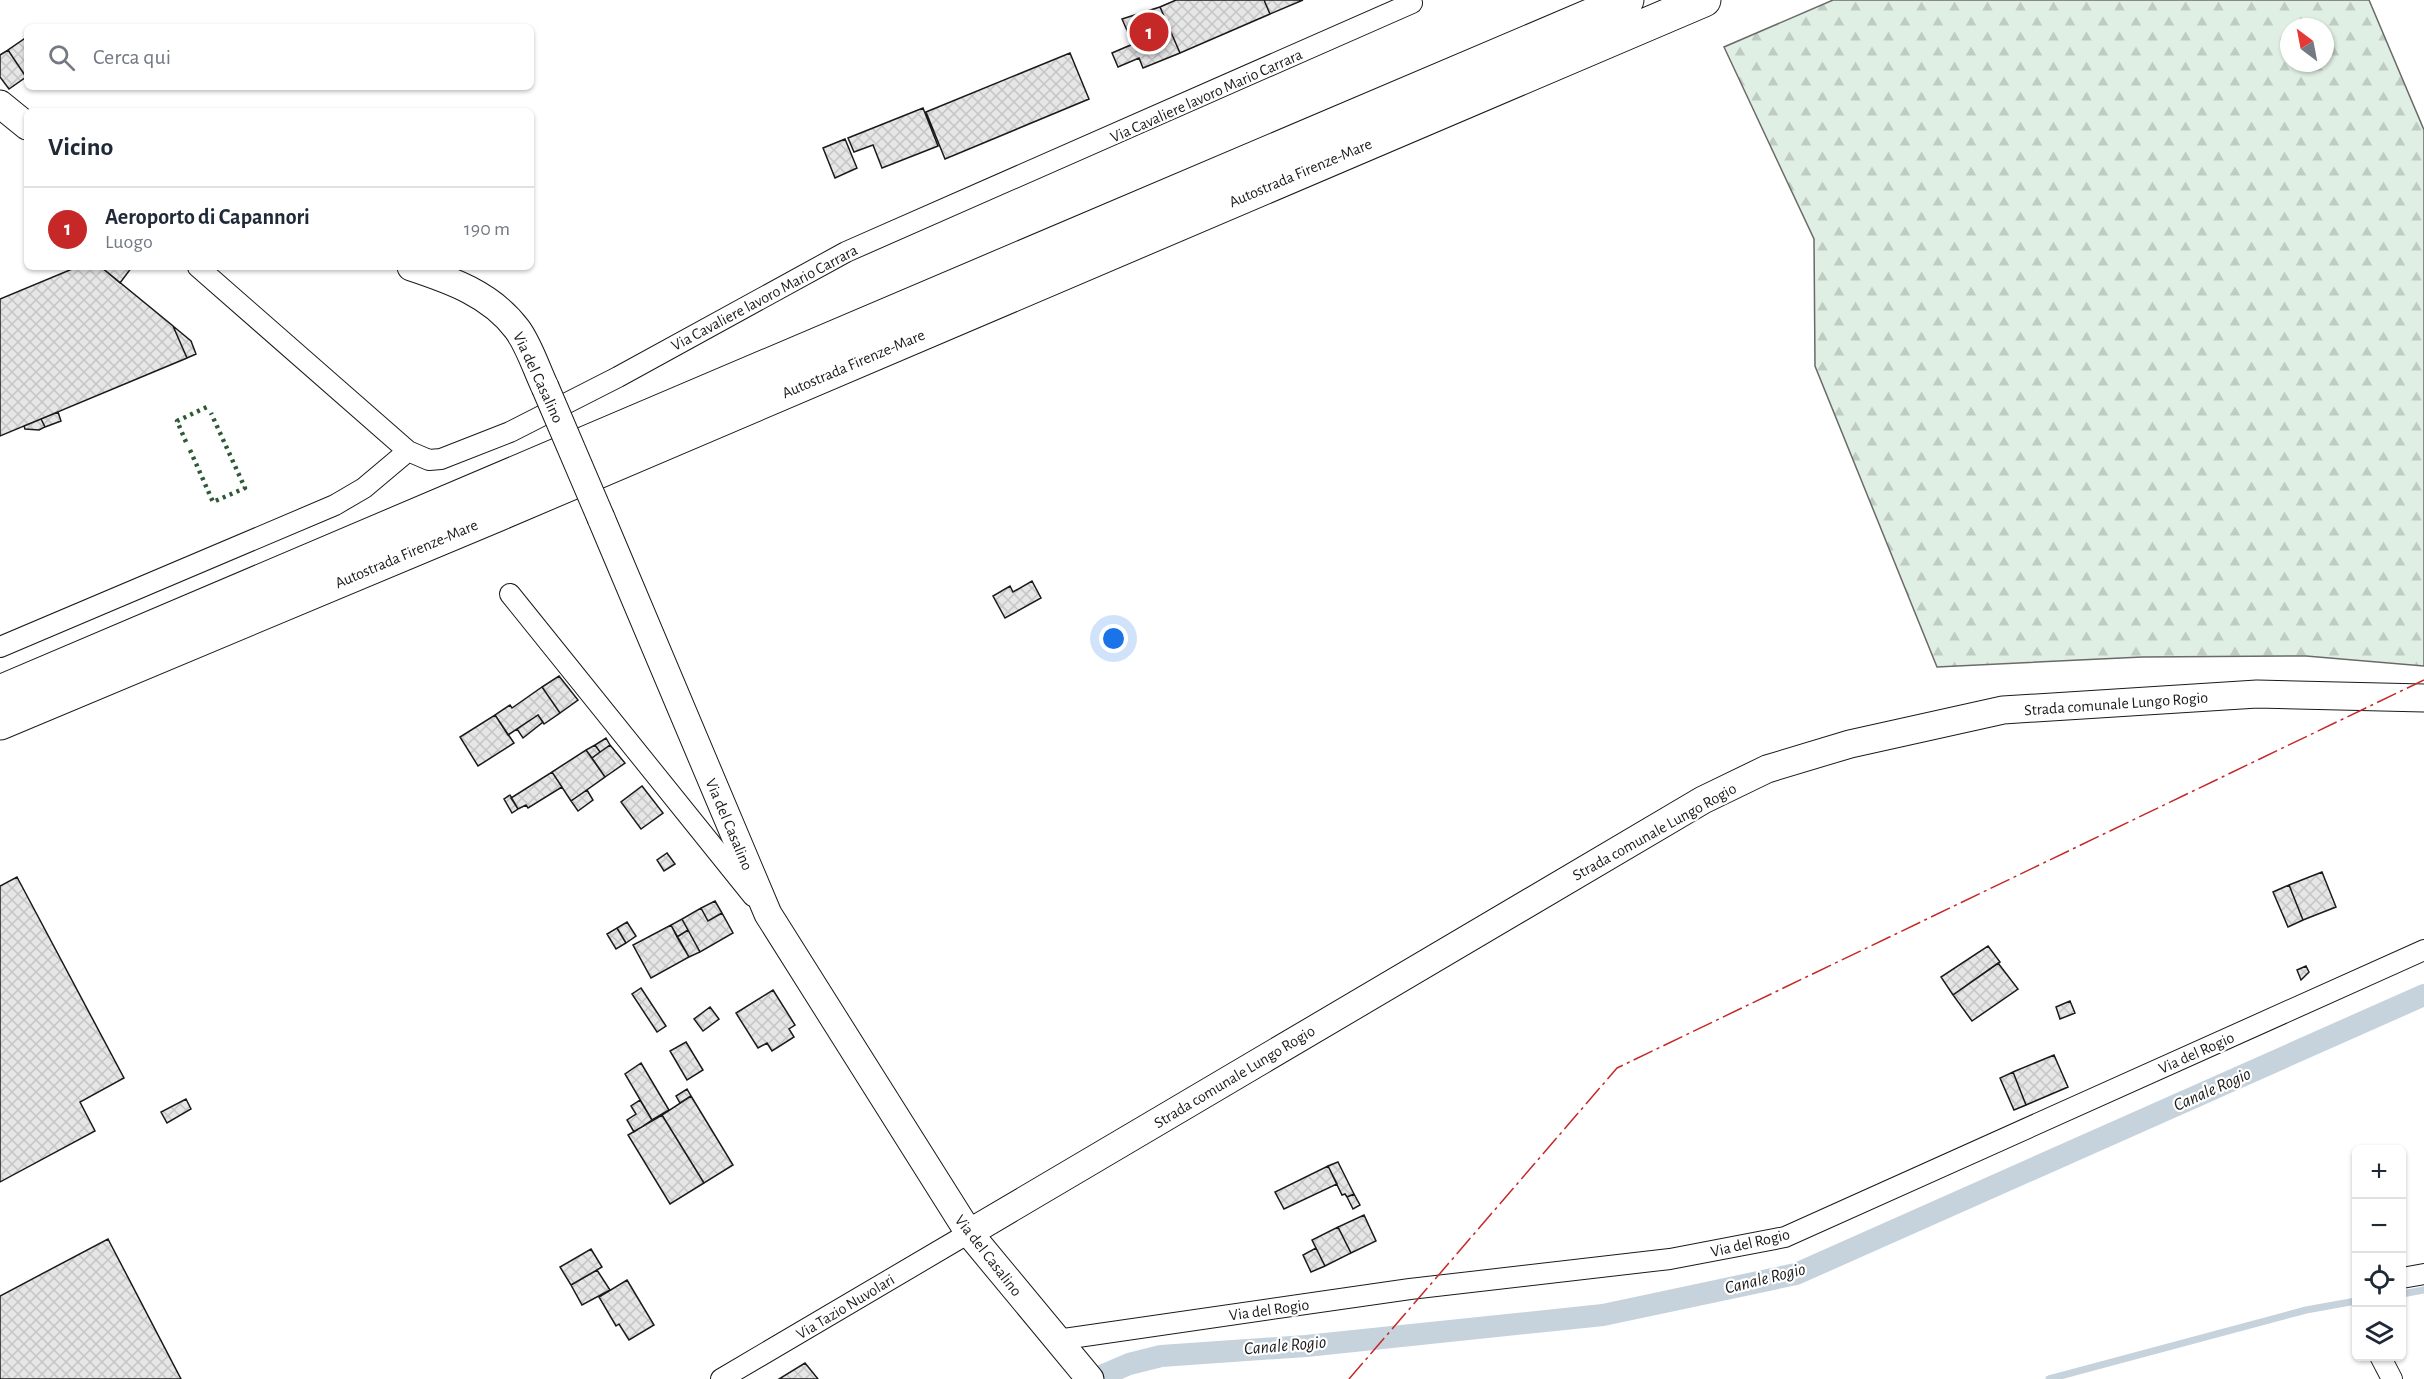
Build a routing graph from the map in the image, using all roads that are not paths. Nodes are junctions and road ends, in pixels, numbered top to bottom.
1 (1627, 0) edge
2 (1704, 0) edge
3 (1412, 3) dead end
4 (0, 104) edge
5 (24, 124) edge
6 (201, 270) edge
7 (420, 270) edge
8 (408, 451) junction
9 (510, 594) dead end
10 (0, 647) edge
11 (0, 692) edge
12 (2424, 698) edge
13 (0, 723) edge
14 (768, 914) junction
15 (2424, 950) edge
16 (969, 1233) junction
17 (2424, 1275) edge
18 (2406, 1277) edge
19 (1057, 1340) junction
20 (2383, 1361) edge
21 (1084, 1372) edge
22 (721, 1379) edge
23 (2392, 1379) edge

1 - 11 highway, Autostrada Firenze-Mare
2 - 13 highway, Autostrada Firenze-Mare
3 - 8 street, Via Cavaliere lavoro Mario Carrara
4 - 5 street
6 - 8 street, Via Cavaliere lavoro Mario Carrara
7 - 14 street, Via del Casalino, bridge
8 - 10 street
9 - 14 street
12 - 16 street, Strada comunale Lungo Rogio
14 - 16 street, Via del Casalino
15 - 19 street, Via del Rogio
16 - 19 street, Via del Casalino
16 - 22 street, Via Tazio Nuvolari
17 - 18 street
19 - 21 street, Via del Casalino
20 - 23 street

